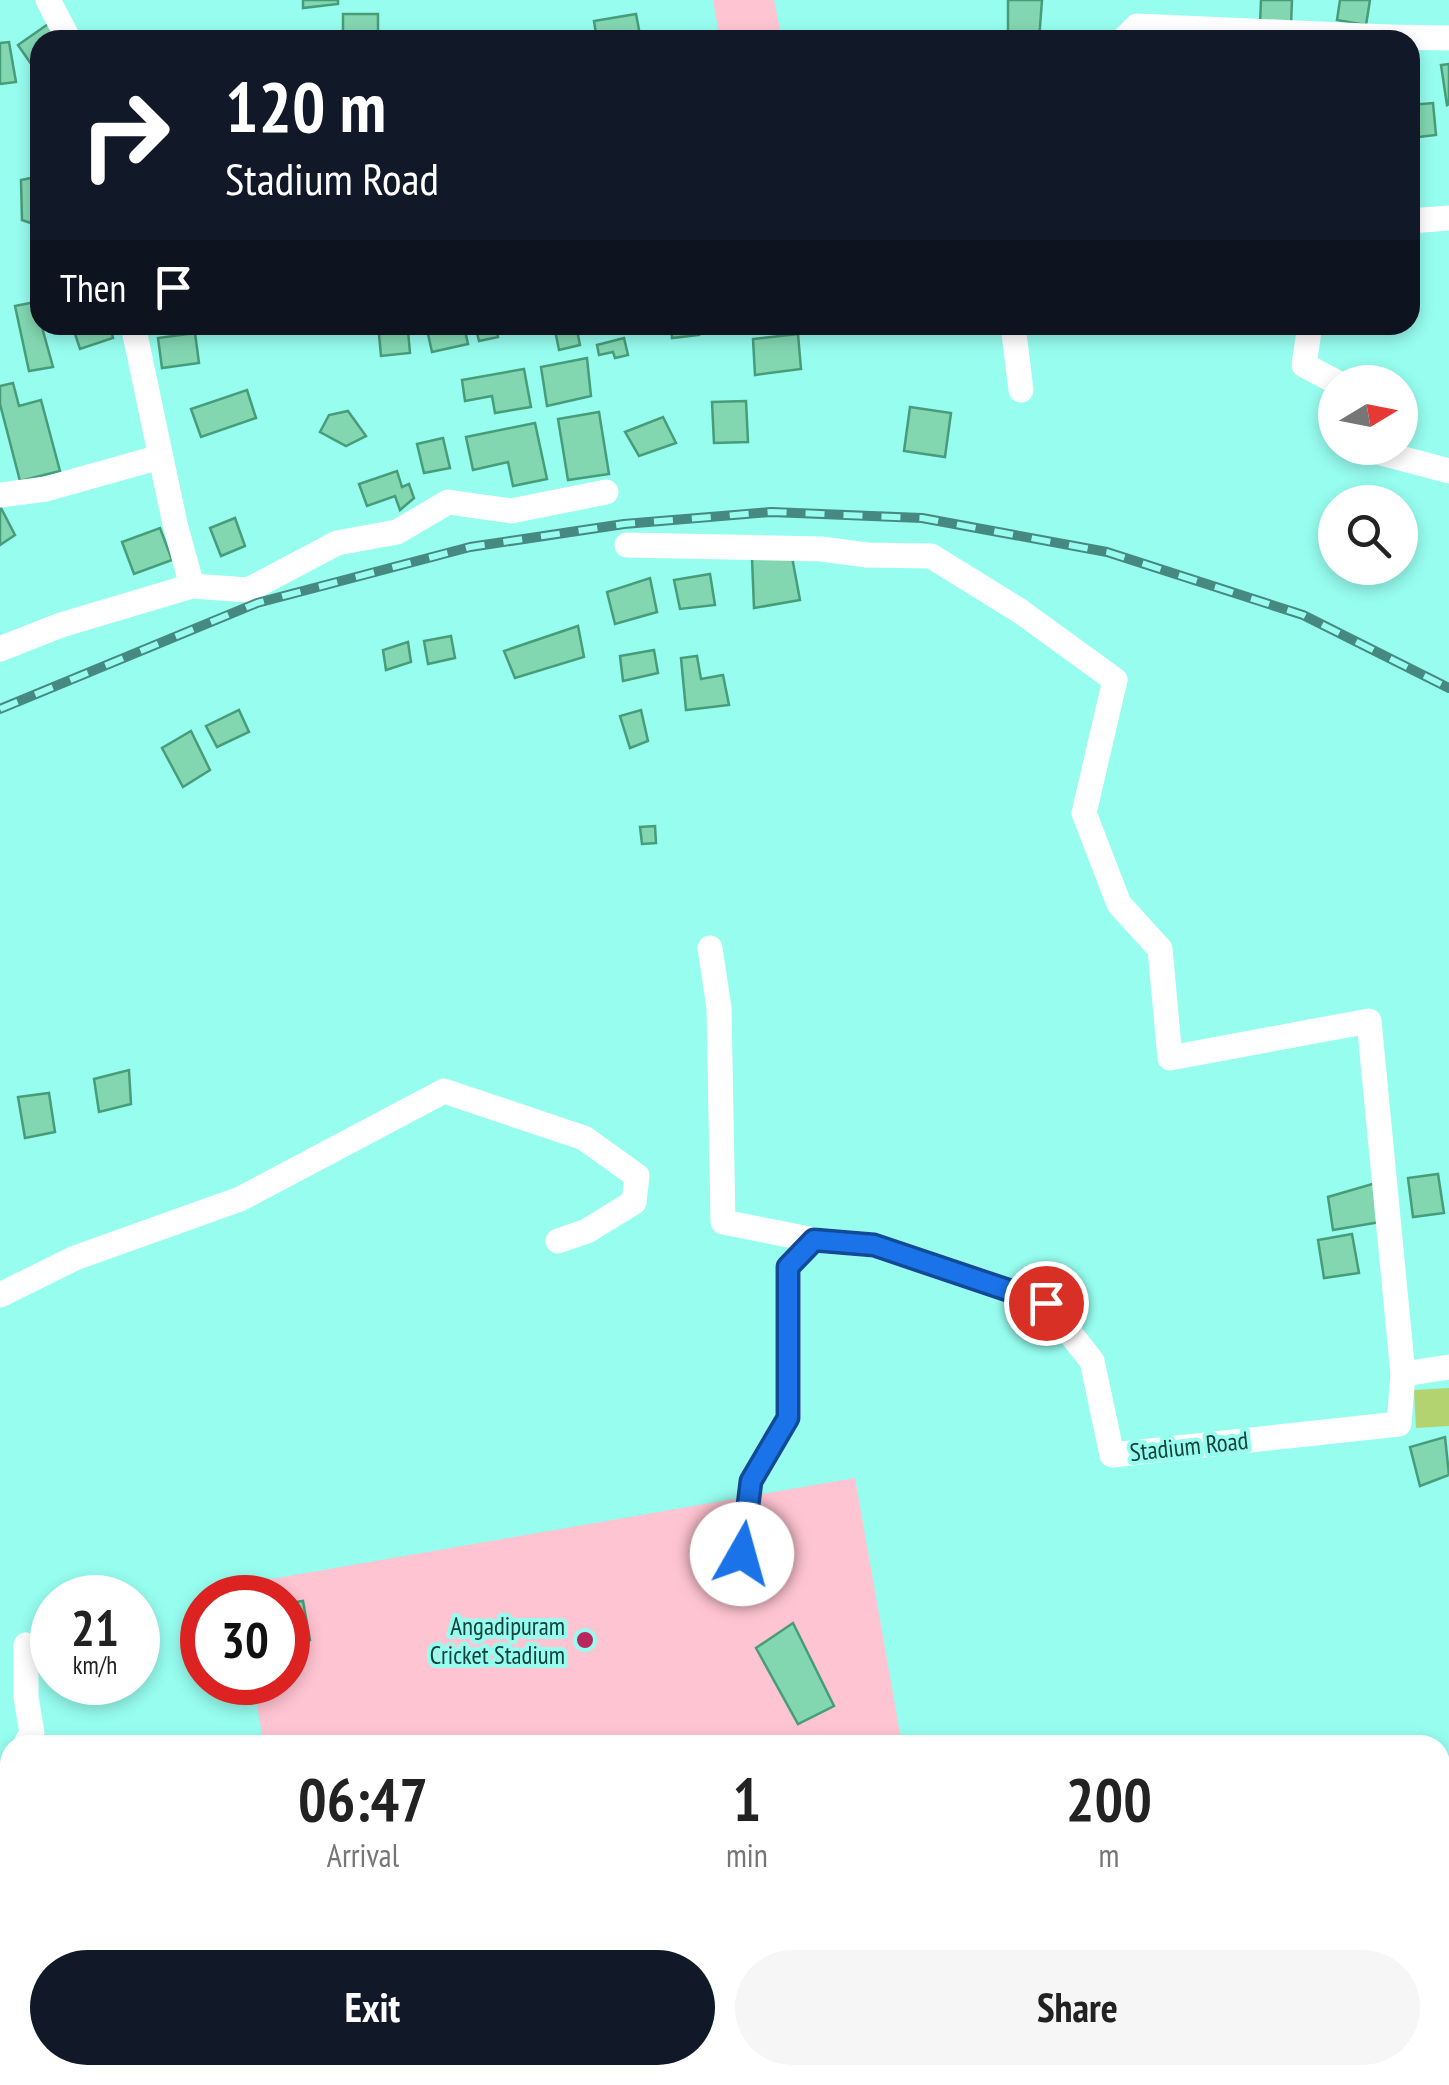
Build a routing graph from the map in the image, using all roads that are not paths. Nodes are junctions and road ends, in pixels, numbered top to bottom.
1 (48, 0) edge
2 (64, 30) edge
3 (1133, 30) edge
4 (1221, 30) edge
5 (1420, 38) edge
6 (1449, 38) edge
7 (1449, 218) edge
8 (1420, 220) edge
9 (135, 335) edge
10 (1014, 335) edge
11 (1308, 335) edge
12 (1318, 372) edge
13 (1021, 390) dead end
14 (160, 456) junction
15 (1418, 463) edge
16 (1449, 471) edge
17 (606, 492) dead end
18 (0, 494) edge
19 (628, 546) dead end
20 (192, 586) junction
21 (0, 649) edge
22 (710, 948) dead end
23 (814, 1240) junction
24 (558, 1242) dead end
25 (0, 1295) edge
26 (1449, 1367) edge
27 (1403, 1374) junction
28 (737, 1590) dead end
29 (26, 1644) dead end
30 (31, 1735) edge

1 - 2 street
3 - 4 street
5 - 6 street
7 - 8 street
9 - 14 street
10 - 13 street
11 - 12 street
14 - 18 street
14 - 20 street
15 - 16 street
17 - 20 street
19 - 27 street
20 - 21 street
22 - 23 street
23 - 27 street, Stadium Road
23 - 28 street
24 - 25 street
26 - 27 street
29 - 30 street

